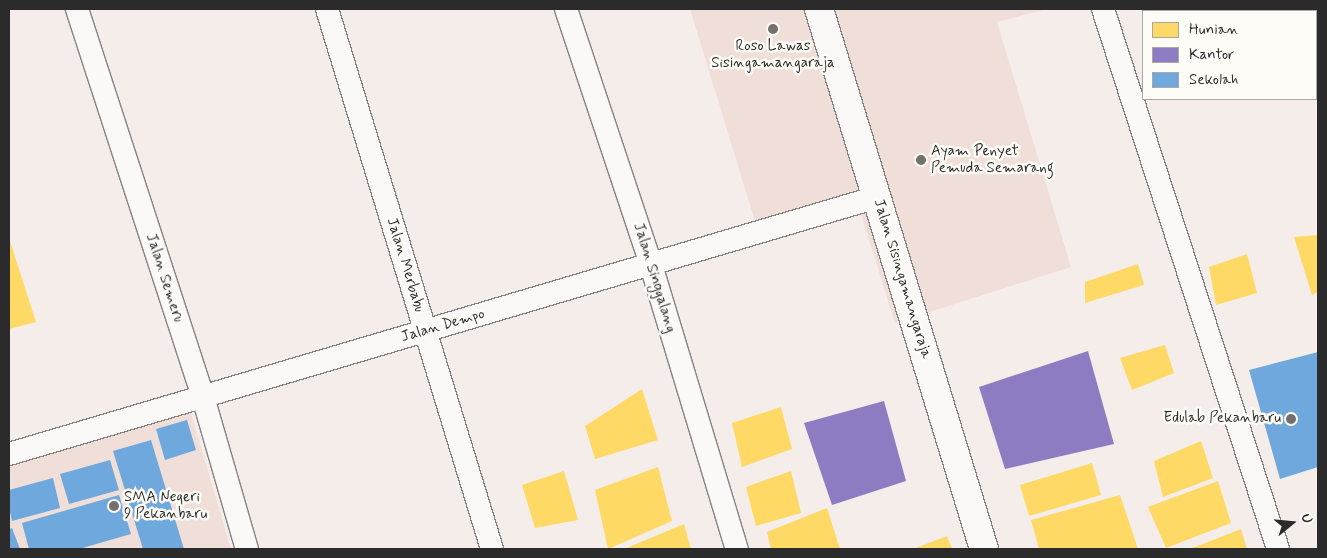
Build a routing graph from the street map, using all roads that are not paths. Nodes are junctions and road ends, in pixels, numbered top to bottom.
1 (77, 9) edge
2 (327, 9) edge
3 (566, 9) edge
4 (819, 9) edge
5 (1103, 9) edge
6 (877, 198) junction
7 (651, 265) junction
8 (425, 331) junction
9 (203, 397) junction
10 (9, 454) edge
11 (246, 549) edge
12 (492, 549) edge
13 (737, 549) edge
14 (984, 549) edge
15 (1278, 549) edge

1 - 9 street, Jalan Semeru
2 - 8 street, Jalan Merbabu
3 - 7 street, Jalan Singgalang
4 - 6 main road, Jalan Sisingamangaraja
5 - 15 street
6 - 7 street, Jalan Dempo
6 - 14 main road, Jalan Sisingamangaraja
7 - 8 street, Jalan Dempo
7 - 13 street, Jalan Singgalang
8 - 9 street, Jalan Dempo
8 - 12 street, Jalan Merbabu
9 - 10 street, Jalan Dempo
9 - 11 street, Jalan Semeru

